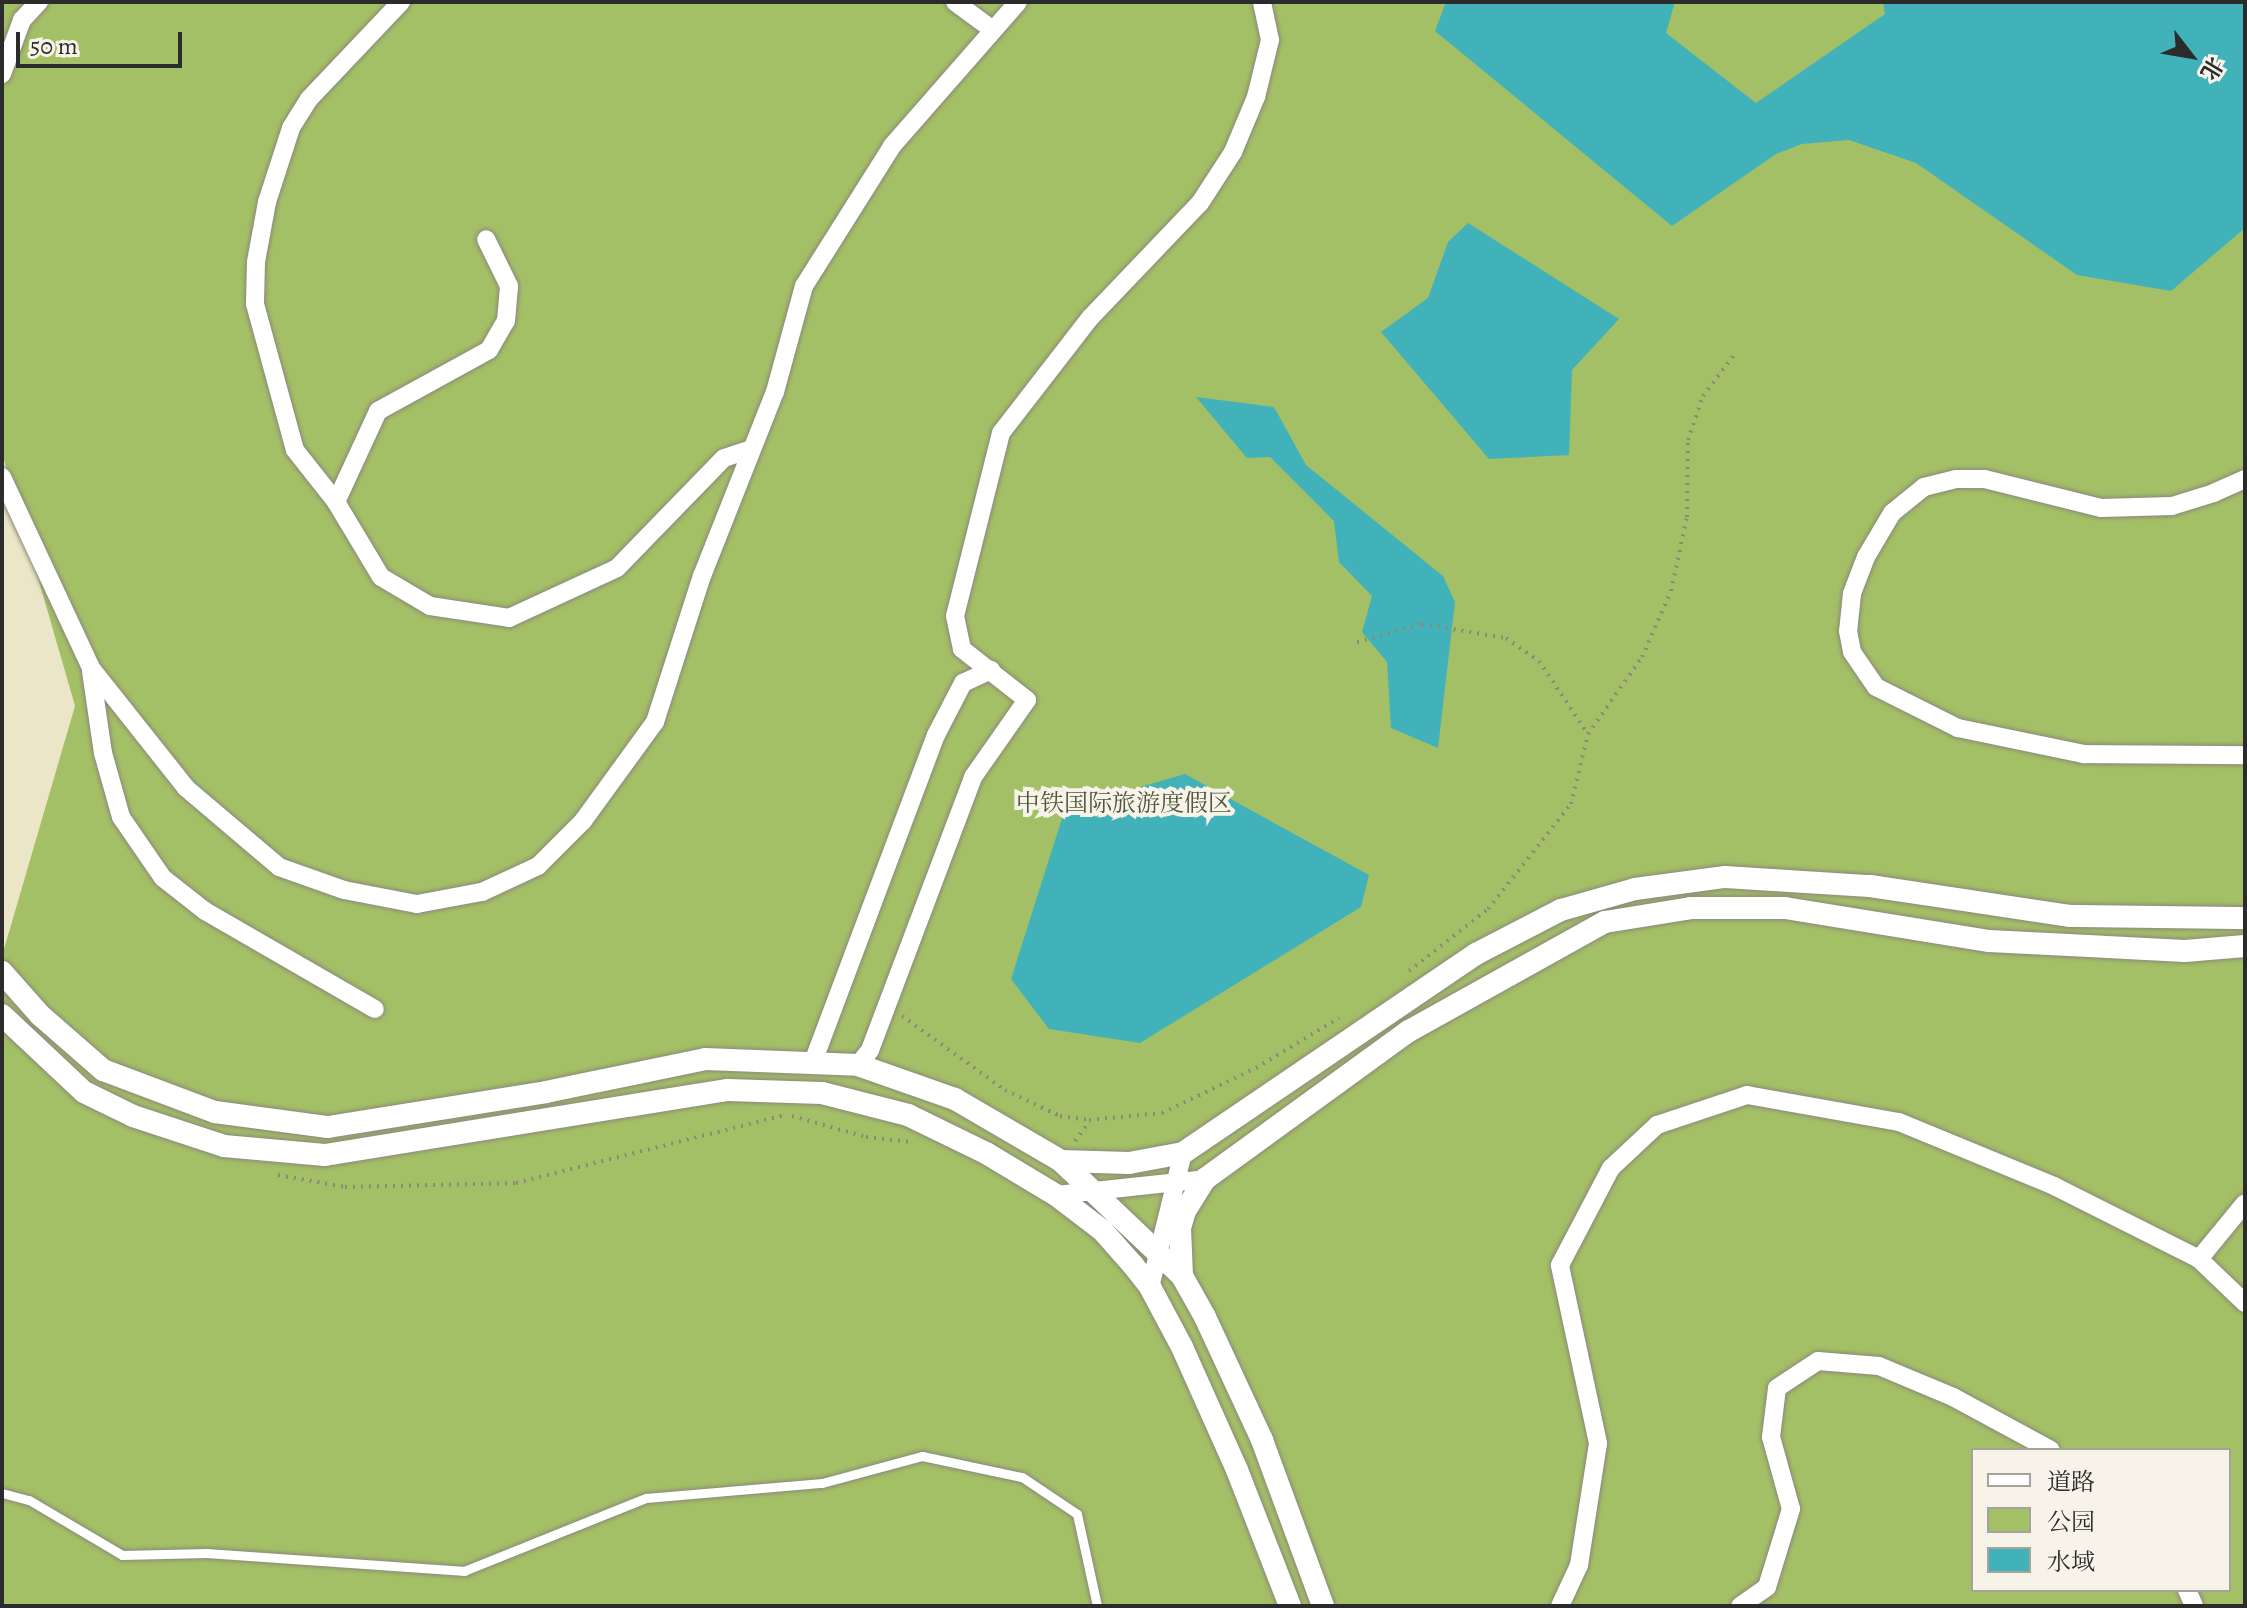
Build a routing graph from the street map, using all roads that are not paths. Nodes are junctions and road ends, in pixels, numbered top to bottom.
1 (39, 2) edge
2 (401, 2) edge
3 (955, 2) edge
4 (1018, 2) edge
5 (1262, 2) edge
6 (993, 30) junction
7 (2, 74) edge
8 (486, 239) dead end
9 (752, 449) junction
10 (2, 477) edge
11 (2245, 479) edge
12 (336, 502) junction
13 (91, 668) junction
14 (991, 670) junction
15 (2245, 755) edge
16 (2245, 918) edge
17 (2245, 946) edge
18 (2, 972) edge
19 (375, 1009) dead end
20 (2, 1015) edge
21 (813, 1062) junction
22 (858, 1065) junction
23 (1183, 1153) junction
24 (1061, 1161) junction
25 (1205, 1179) junction
26 (1176, 1181) junction
27 (1091, 1191) junction
28 (1056, 1195) junction
29 (2245, 1203) edge
30 (1157, 1252) junction
31 (2199, 1259) junction
32 (1182, 1276) junction
33 (1150, 1287) junction
34 (2245, 1303) edge
35 (2047, 1448) edge
36 (2, 1493) edge
37 (1097, 1606) edge
38 (1290, 1606) edge
39 (1323, 1606) edge
40 (1560, 1606) edge
41 (1740, 1606) edge

1 - 7 street
2 - 12 street
3 - 6 street
4 - 6 street
5 - 14 street
6 - 9 street
8 - 12 street
9 - 12 street
9 - 13 street
10 - 13 street
11 - 15 street
13 - 19 street
14 - 21 street
14 - 22 street
16 - 23 street
17 - 25 street
18 - 21 street
20 - 28 street
21 - 22 street
22 - 24 street
23 - 24 street
23 - 26 street
24 - 27 street
25 - 26 street
25 - 32 street
26 - 27 street
26 - 30 street
27 - 28 street
27 - 30 street
28 - 33 street
29 - 31 street
30 - 32 street
30 - 33 street
31 - 34 street
31 - 40 street
32 - 39 street
33 - 38 street
35 - 41 street
36 - 37 lane

